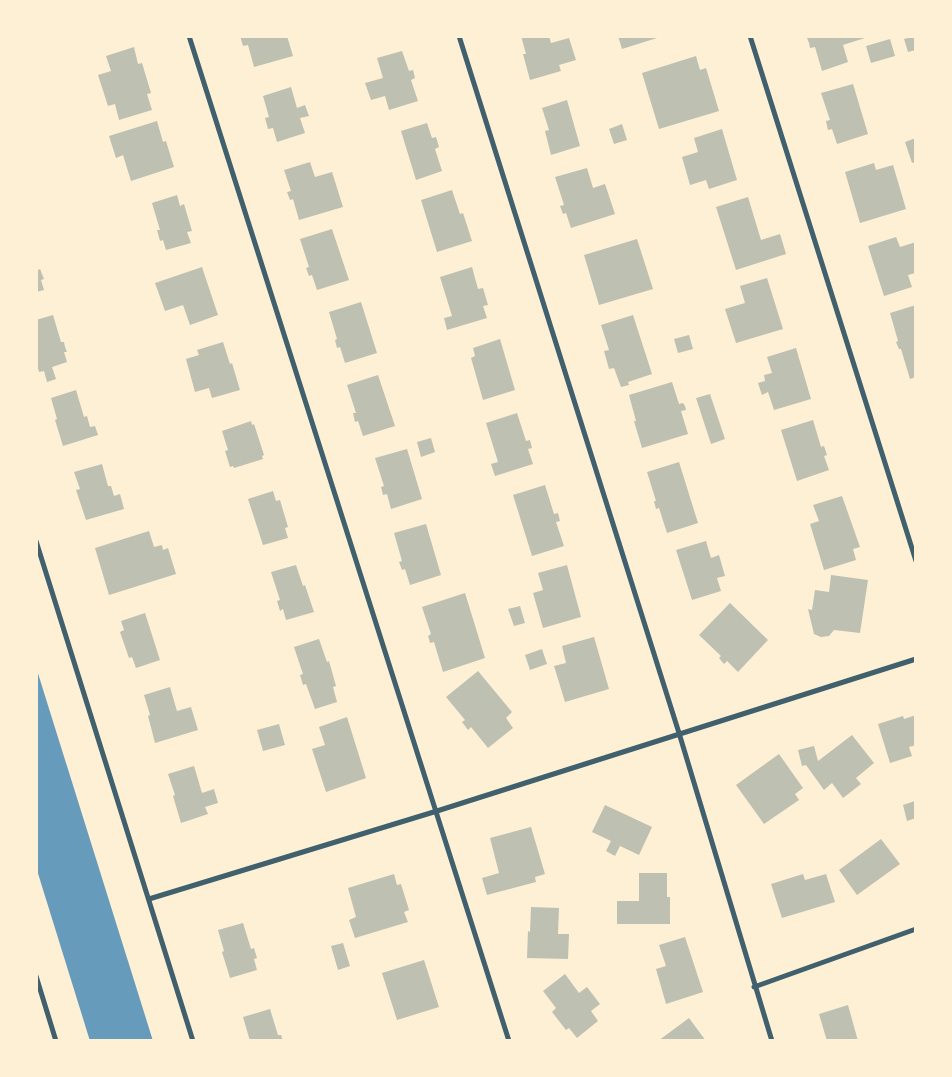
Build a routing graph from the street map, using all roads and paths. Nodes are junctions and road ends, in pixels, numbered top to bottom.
1 (189, 36) edge
2 (459, 36) edge
3 (750, 36) edge
4 (36, 541) edge
5 (916, 561) edge
6 (916, 659) edge
7 (679, 733) junction
8 (437, 811) junction
9 (149, 899) junction
10 (916, 929) edge
11 (36, 976) edge
12 (754, 986) junction
13 (56, 1041) edge
14 (193, 1041) edge
15 (509, 1041) edge
16 (772, 1041) edge

1 - 8 street
2 - 7 street
3 - 5 street
4 - 9 street
6 - 7 street
7 - 8 street
7 - 12 street
8 - 9 street
8 - 15 street
9 - 14 street
10 - 12 street
11 - 13 street
12 - 16 street

